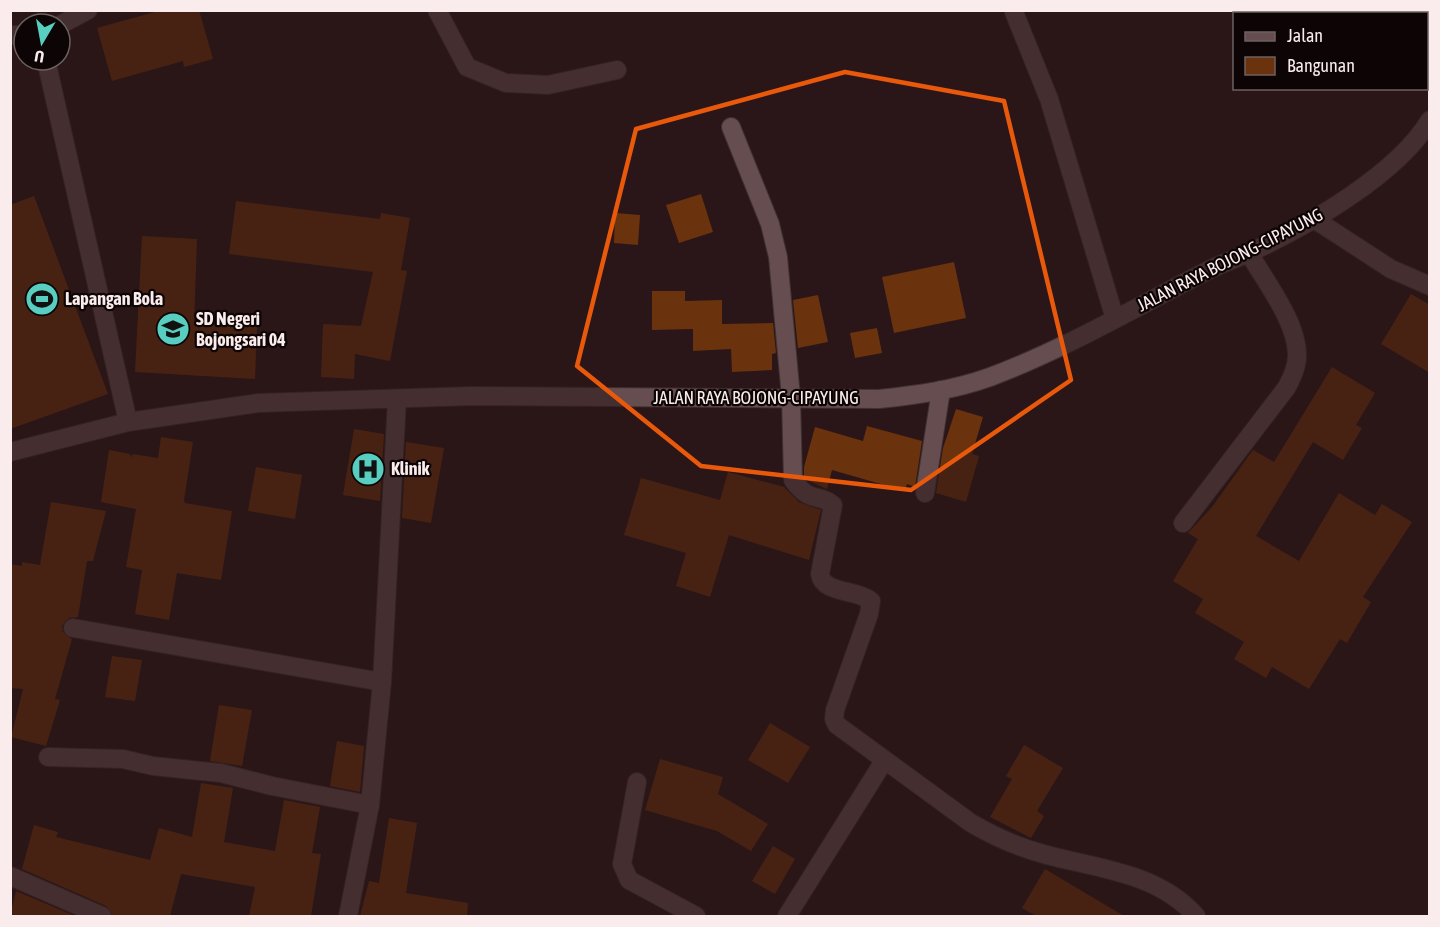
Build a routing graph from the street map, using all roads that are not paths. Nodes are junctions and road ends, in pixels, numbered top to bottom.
1 (88, 10) edge
2 (437, 10) edge
3 (1014, 12) edge
4 (72, 19) edge
5 (617, 70) dead end
6 (49, 72) edge
7 (1430, 120) edge
8 (731, 127) dead end
9 (1314, 219) junction
10 (1249, 253) junction
11 (1430, 286) edge
12 (1115, 320) junction
13 (941, 390) junction
14 (791, 397) junction
15 (397, 399) junction
16 (128, 422) junction
17 (10, 452) edge
18 (925, 493) dead end
19 (1183, 523) dead end
20 (73, 628) dead end
21 (382, 682) junction
22 (48, 757) dead end
23 (884, 760) junction
24 (637, 782) dead end
25 (370, 805) junction
26 (10, 876) edge
27 (102, 916) edge
28 (348, 916) edge
29 (696, 916) edge
30 (787, 916) edge
31 (1196, 916) edge

1 - 4 street
2 - 5 street
3 - 12 street
6 - 16 street
7 - 9 street, JALAN RAYA BOJONG-CIPAYUNG
8 - 14 street
9 - 10 street, JALAN RAYA BOJONG-CIPAYUNG
9 - 11 street
10 - 12 street, JALAN RAYA BOJONG-CIPAYUNG
10 - 19 street
12 - 13 street, JALAN RAYA BOJONG-CIPAYUNG
13 - 14 street, JALAN RAYA BOJONG-CIPAYUNG
13 - 18 street
14 - 15 street, JALAN RAYA BOJONG-CIPAYUNG
14 - 23 street
15 - 16 street, JALAN RAYA BOJONG-CIPAYUNG
15 - 21 street
16 - 17 street, JALAN RAYA BOJONG-CIPAYUNG
20 - 21 street
21 - 25 street
22 - 25 street
23 - 30 street
23 - 31 street
24 - 29 street
25 - 28 street
26 - 27 street

